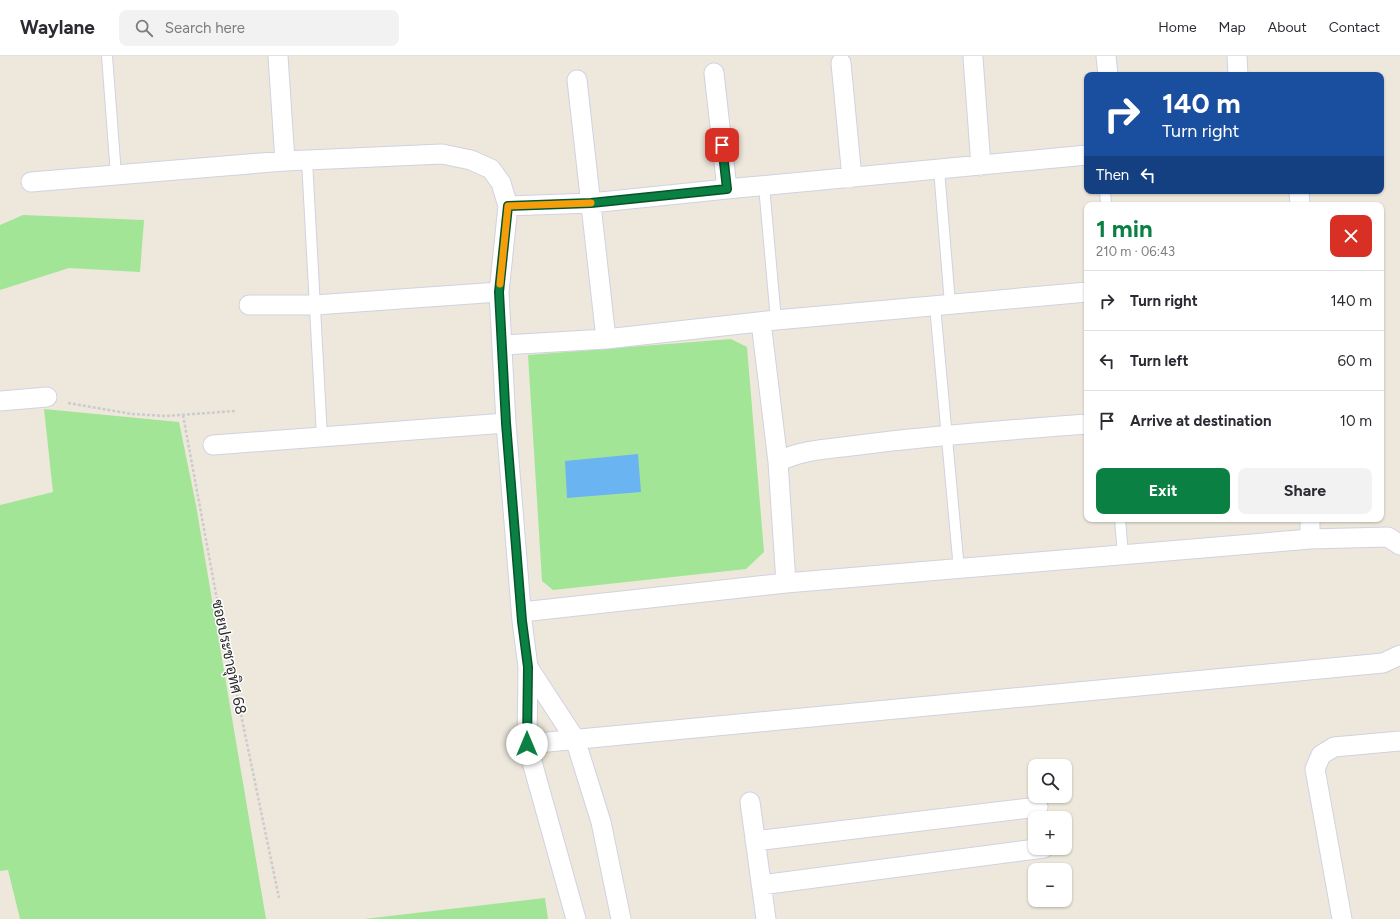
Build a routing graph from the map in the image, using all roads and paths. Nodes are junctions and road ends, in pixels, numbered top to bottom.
1 (108, 56) edge
2 (278, 56) edge
3 (1106, 56) edge
4 (1237, 56) edge
5 (973, 58) dead end
6 (841, 63) dead end
7 (1108, 72) edge
8 (1238, 72) edge
9 (714, 73) dead end
10 (577, 80) dead end
11 (1084, 155) edge
12 (307, 160) junction
13 (285, 161) junction
14 (981, 166) junction
15 (939, 169) junction
16 (116, 175) junction
17 (852, 178) junction
18 (31, 182) dead end
19 (764, 186) junction
20 (727, 189) junction
21 (591, 203) junction
22 (508, 206) junction
23 (499, 292) junction
24 (1084, 292) edge
25 (250, 304) dead end
26 (315, 305) junction
27 (943, 305) junction
28 (768, 321) junction
29 (606, 339) junction
30 (502, 345) junction
31 (47, 397) joint
32 (0, 401) edge
33 (235, 411) dead end
34 (184, 415) junction
35 (506, 423) junction
36 (1084, 424) edge
37 (947, 436) junction
38 (322, 437) junction
39 (213, 445) dead end
40 (778, 462) junction
41 (1120, 522) edge
42 (1310, 522) edge
43 (1310, 539) junction
44 (1400, 545) edge
45 (1123, 555) junction
46 (959, 570) junction
47 (786, 583) junction
48 (522, 612) junction
49 (1400, 655) edge
50 (528, 667) junction
51 (575, 739) junction
52 (1400, 741) edge
53 (527, 744) junction
54 (750, 802) dead end
55 (1038, 808) dead end
56 (755, 841) junction
57 (1028, 850) edge
58 (761, 885) junction
59 (279, 898) dead end
60 (576, 919) edge
61 (621, 919) edge
62 (766, 919) edge
63 (1342, 919) edge

1 - 16 lane
2 - 13 street
3 - 7 street
4 - 8 street
5 - 14 street
6 - 17 street
9 - 20 street
10 - 21 street
11 - 14 street
12 - 13 street
12 - 22 street
12 - 26 lane
13 - 16 street
14 - 15 street
15 - 17 street
15 - 27 lane
16 - 18 street
17 - 19 street
19 - 20 street
19 - 28 lane
20 - 21 street
21 - 22 street
21 - 29 street
22 - 23 street
23 - 26 street
23 - 30 street
24 - 27 street
25 - 26 street
26 - 38 lane
27 - 28 street
27 - 37 lane
28 - 29 street
28 - 40 street
29 - 30 street
30 - 35 street
31 - 32 street
31 - 34 path
33 - 34 path
34 - 59 path, ซอยประชาอุทิศ 68
35 - 38 street
35 - 48 street
36 - 37 street
37 - 40 street
37 - 46 lane
38 - 39 street
40 - 47 street
41 - 45 lane
42 - 43 street
43 - 44 street
43 - 45 street
45 - 46 street
46 - 47 street
47 - 48 street
48 - 50 street
49 - 51 street
50 - 51 street
50 - 53 street
51 - 53 street
51 - 61 street
52 - 63 street
53 - 60 street
54 - 56 street
55 - 56 street
56 - 58 street
57 - 58 street
58 - 62 street

